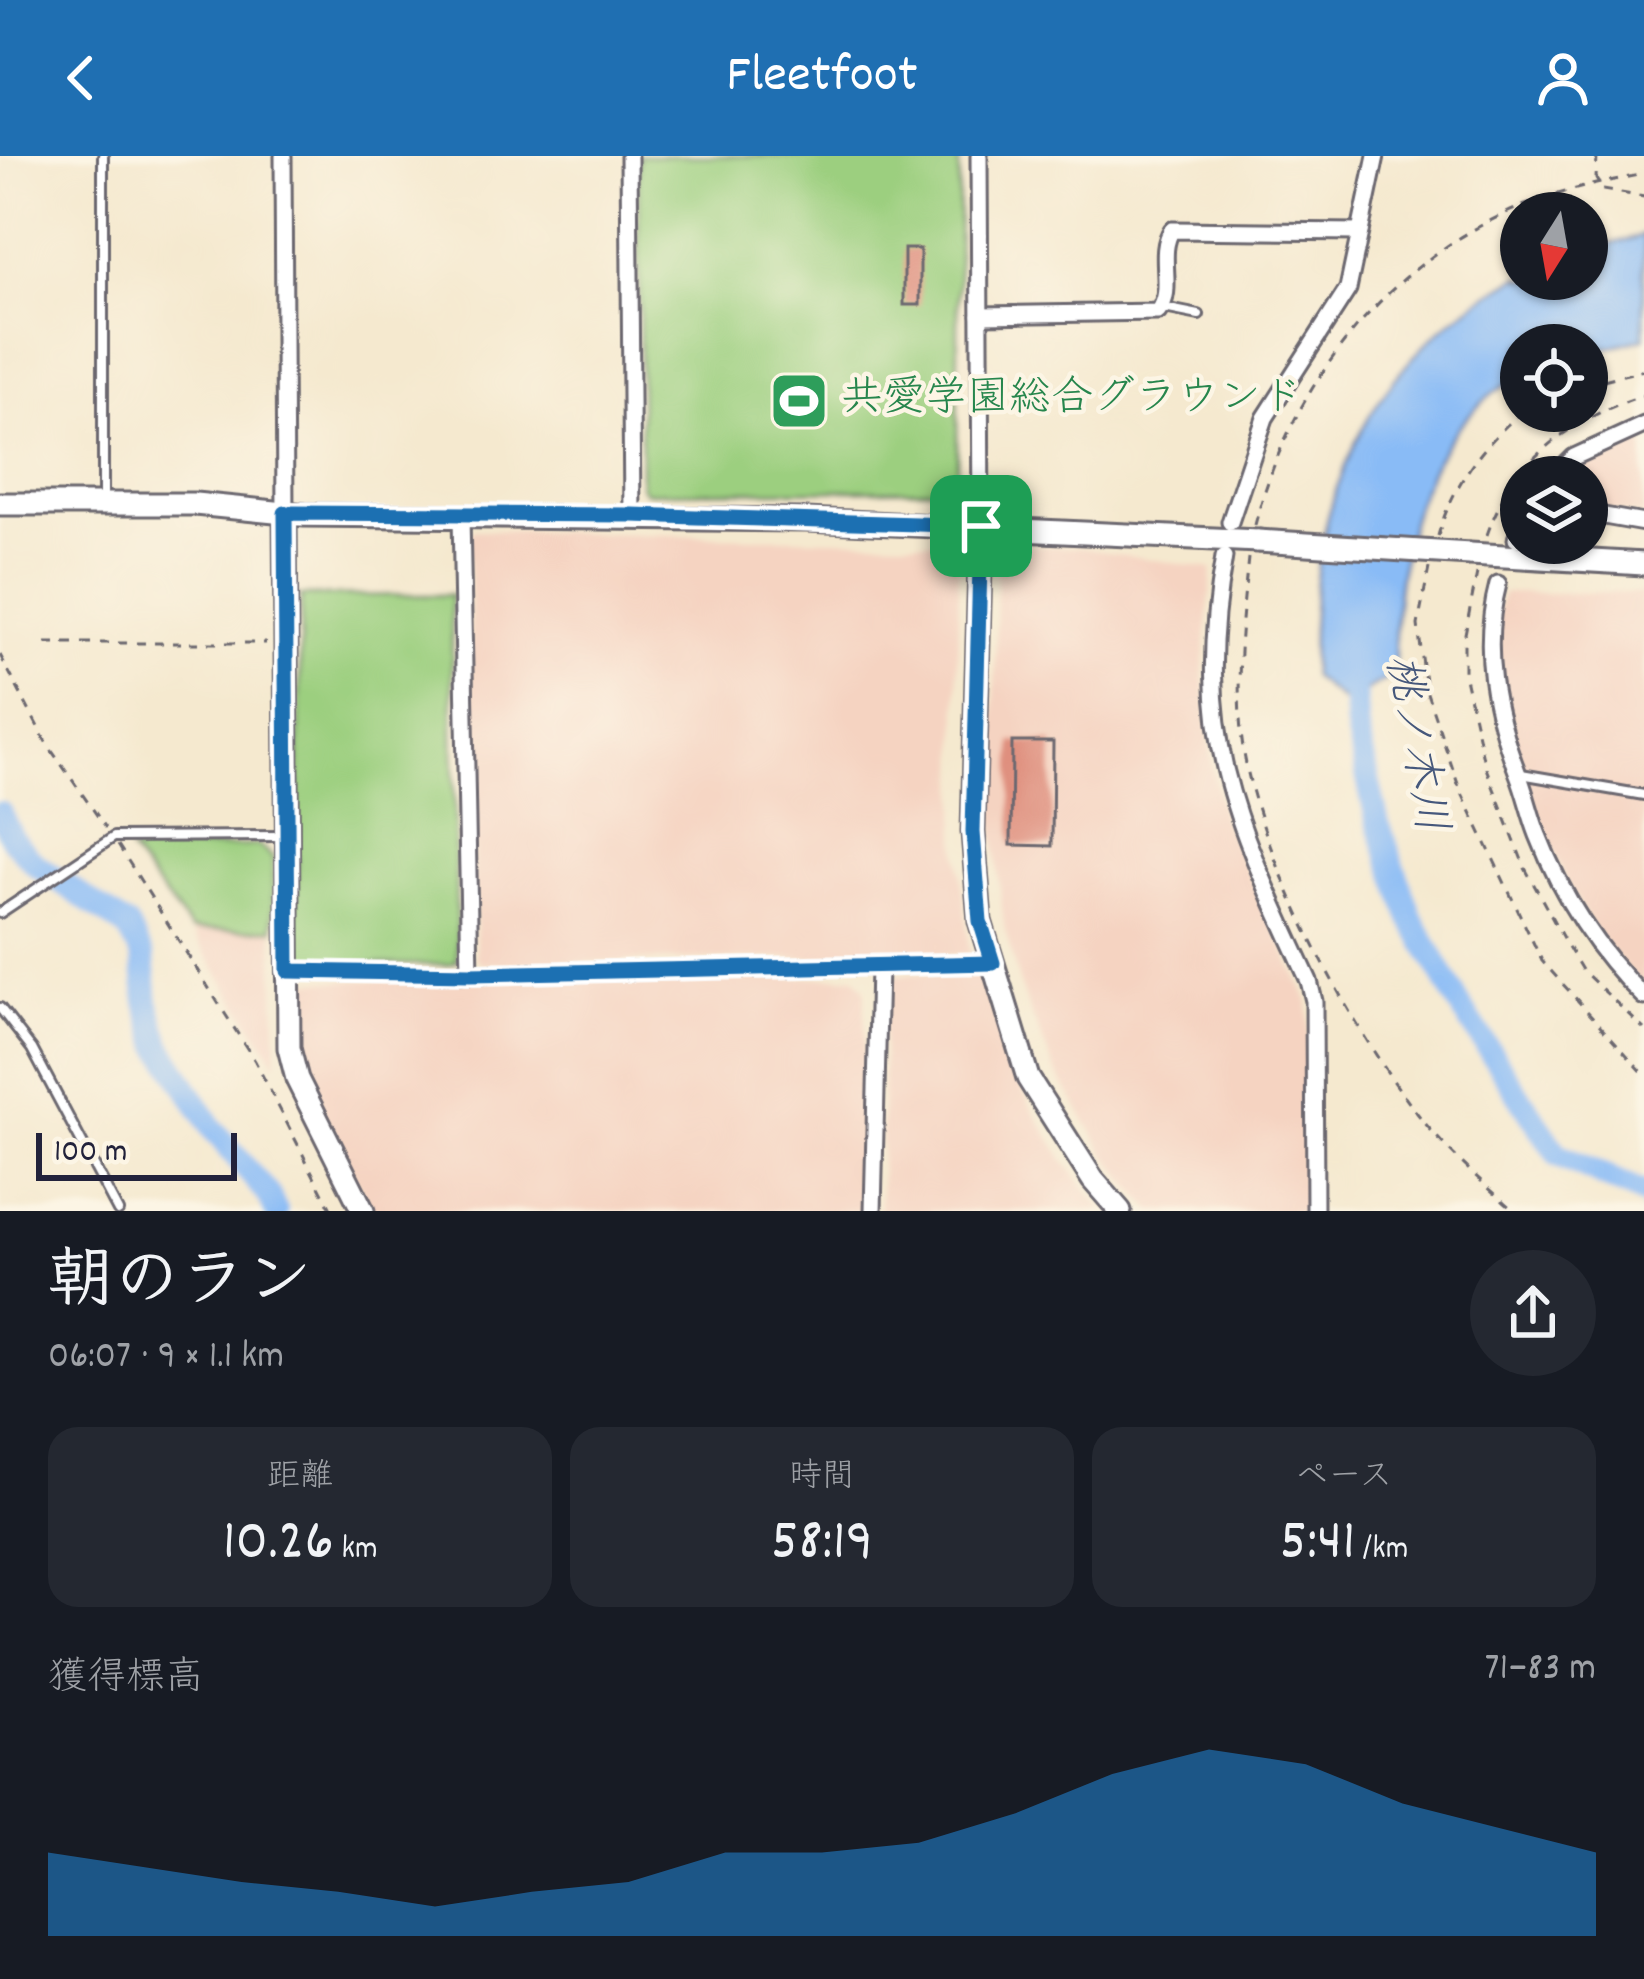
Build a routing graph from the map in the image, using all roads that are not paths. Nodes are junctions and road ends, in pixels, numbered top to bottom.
1 (103, 156) edge
2 (283, 156) edge
3 (629, 156) edge
4 (979, 156) edge
5 (1376, 156) edge
6 (1360, 232) junction
7 (1163, 308) junction
8 (980, 315) junction
9 (1199, 315) dead end
10 (1644, 425) edge
11 (1576, 456) edge
12 (103, 503) junction
13 (0, 504) edge
14 (285, 513) junction
15 (460, 515) junction
16 (632, 515) junction
17 (1608, 517) edge
18 (1230, 522) dead end
19 (1644, 523) edge
20 (981, 526) junction
21 (1224, 557) dead end
22 (1644, 565) edge
23 (1498, 584) dead end
24 (1518, 773) junction
25 (1644, 795) edge
26 (286, 836) junction
27 (0, 914) edge
28 (993, 963) junction
29 (879, 968) junction
30 (288, 971) junction
31 (470, 974) junction
32 (1644, 997) edge
33 (0, 1008) edge
34 (118, 1211) edge
35 (363, 1211) edge
36 (873, 1211) edge
37 (1120, 1211) edge
38 (1315, 1211) edge

1 - 12 lane
2 - 14 street
3 - 16 street
4 - 8 street
5 - 6 street
6 - 7 street
6 - 18 street
7 - 8 street
7 - 9 lane
8 - 20 street
10 - 11 street
12 - 13 street
12 - 14 street
14 - 15 street
14 - 26 street
15 - 16 street
15 - 31 street
16 - 20 street
17 - 19 street
20 - 22 street, bridge
20 - 28 street
21 - 38 street
23 - 24 street
24 - 25 lane
24 - 32 street
26 - 27 lane
26 - 30 street
28 - 29 street
28 - 37 street
29 - 31 street
29 - 36 street
30 - 31 street
30 - 35 street
33 - 34 lane

